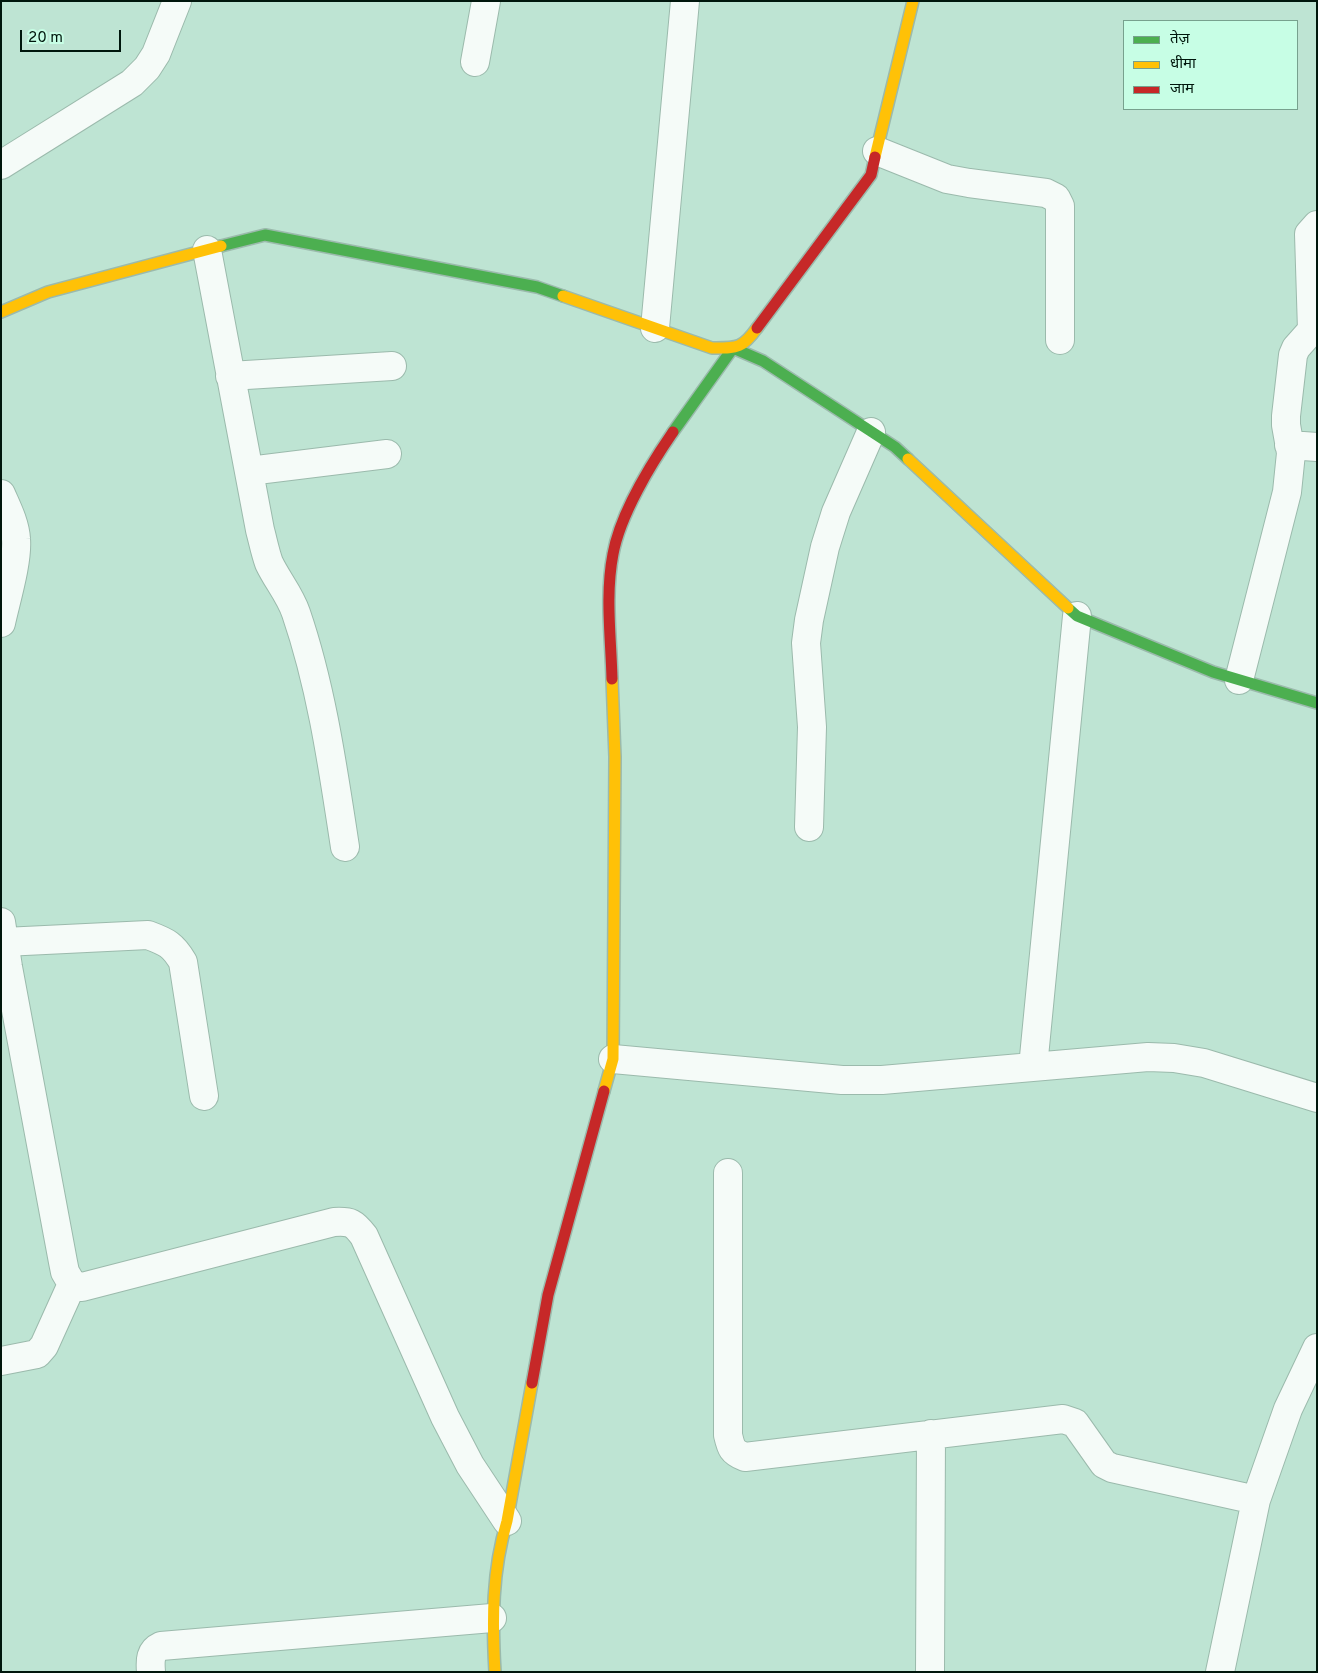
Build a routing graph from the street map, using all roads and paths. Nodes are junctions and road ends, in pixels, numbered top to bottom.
1 (178, 1) edge
2 (486, 1) edge
3 (685, 1) edge
4 (913, 1) edge
5 (475, 62) dead end
6 (877, 151) junction
7 (1, 165) edge
8 (1317, 225) edge
9 (207, 250) junction
10 (1, 312) edge
11 (655, 328) junction
12 (1060, 340) dead end
13 (733, 348) junction
14 (392, 366) dead end
15 (230, 376) junction
16 (871, 432) junction
17 (1289, 445) junction
18 (1317, 447) edge
19 (387, 454) dead end
20 (248, 471) junction
21 (1, 494) edge
22 (1077, 616) junction
23 (1, 623) edge
24 (1239, 680) junction
25 (1317, 703) edge
26 (809, 827) dead end
27 (346, 847) dead end
28 (3, 932) edge
29 (613, 1058) junction
30 (1033, 1067) junction
31 (204, 1096) dead end
32 (1317, 1098) edge
33 (728, 1173) dead end
34 (72, 1284) junction
35 (1317, 1348) edge
36 (1, 1361) edge
37 (931, 1434) junction
38 (1256, 1500) junction
39 (507, 1521) junction
40 (492, 1618) junction
41 (151, 1672) edge
42 (494, 1672) edge
43 (930, 1672) edge
44 (1220, 1672) edge

1 - 7 street
2 - 5 street
3 - 11 street
4 - 6 street
6 - 12 street
6 - 13 street
8 - 17 street
9 - 10 street
9 - 11 street
9 - 15 street
11 - 13 street
13 - 16 street
13 - 29 street
14 - 15 street
15 - 20 street
16 - 22 street
16 - 26 street
17 - 18 street
17 - 24 street
19 - 20 street
20 - 27 street
21 - 23 street
22 - 24 street
22 - 30 street
24 - 25 street
28 - 31 street
28 - 34 street
29 - 30 street
29 - 39 street
30 - 32 street
33 - 37 street
34 - 36 street
34 - 39 street
35 - 38 street
37 - 38 street
37 - 43 street
38 - 44 street
39 - 40 street
40 - 41 street
40 - 42 street

